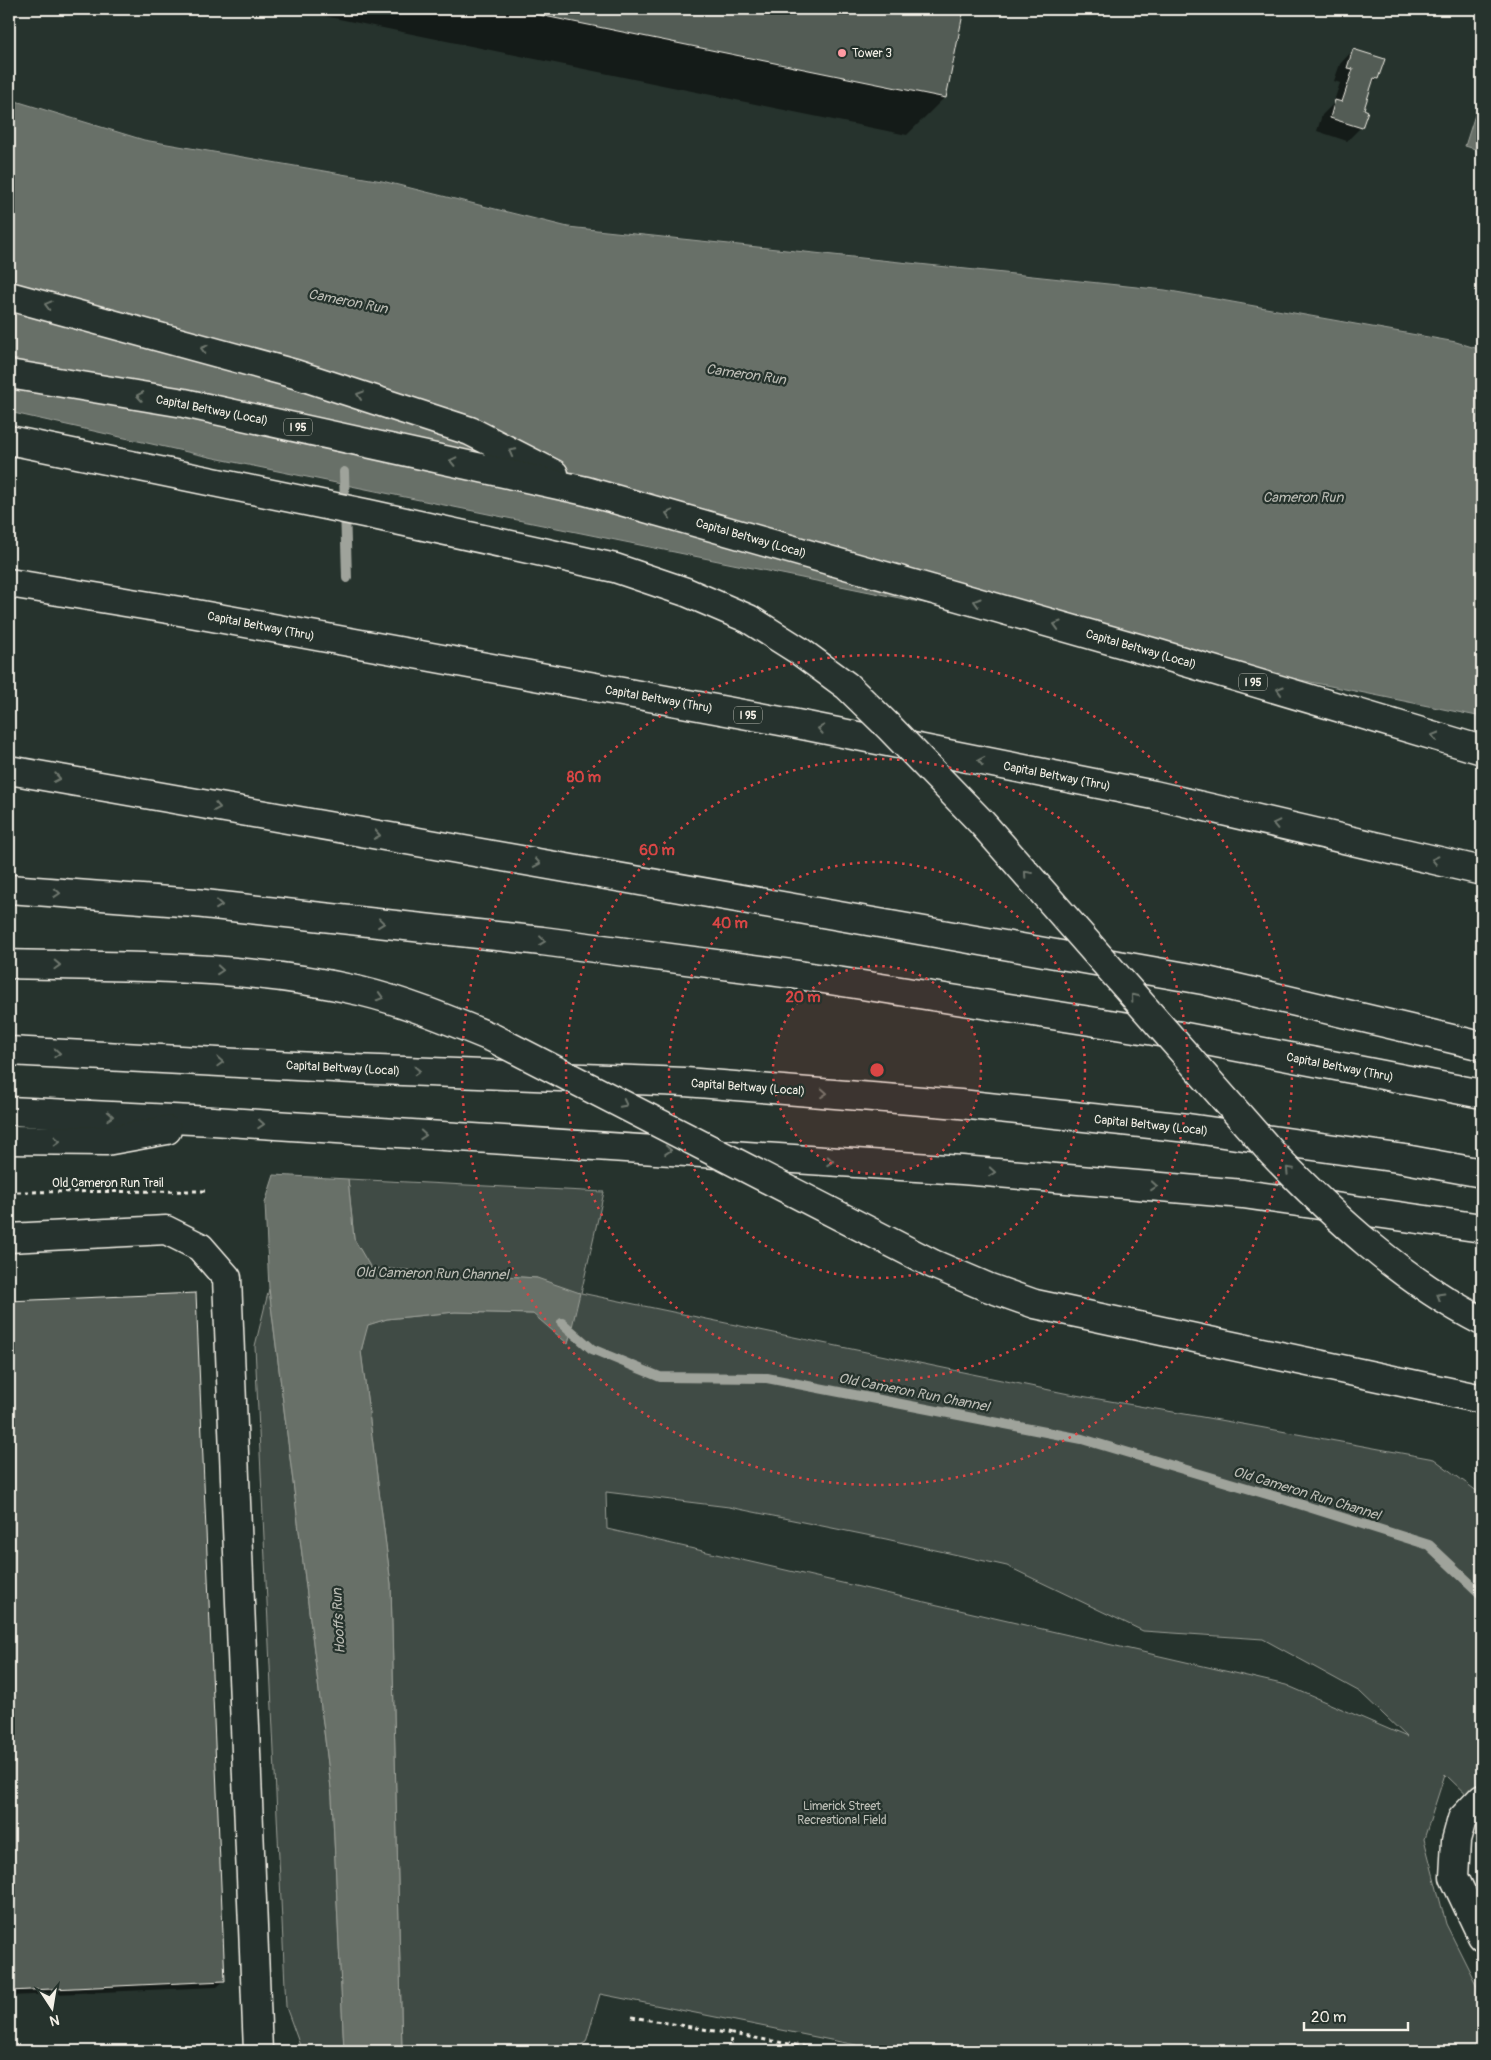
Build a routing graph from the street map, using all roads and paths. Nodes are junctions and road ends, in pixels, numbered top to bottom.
1 (9, 296) edge
2 (9, 374) edge
3 (9, 440) edge
4 (586, 491) junction
5 (9, 583) edge
6 (1482, 750) edge
7 (9, 770) edge
8 (1482, 871) edge
9 (9, 889) edge
10 (9, 964) edge
11 (1482, 1046) edge
12 (9, 1051) edge
13 (1482, 1094) edge
14 (9, 1112) edge
15 (212, 1121) junction
16 (9, 1140) edge
17 (1482, 1173) edge
18 (207, 1191) dead end
19 (9, 1192) edge
20 (1482, 1228) edge
21 (9, 1238) edge
22 (1482, 1321) edge
23 (1482, 1400) edge
24 (1476, 1804) edge
25 (1482, 1936) edge
26 (632, 2016) dead end
27 (732, 2034) junction
28 (258, 2051) edge
29 (729, 2051) edge
30 (830, 2051) edge

4 -> 1 main road
4 -> 2 main road, Capital Beltway (Local) / I 95
22 -> 3 main road, bridge
6 -> 4 main road, Capital Beltway (Local) / I 95
8 -> 5 main road, Capital Beltway (Thru) / I 95
7 -> 11 main road
9 -> 13 main road, Capital Beltway (Thru)
10 -> 23 main road, bridge
12 -> 17 main road, Capital Beltway (Local)
14 -> 15 main road
16 -> 15 main road
15 -> 20 main road
18 - 19 path, Old Cameron Run Trail
21 - 28 main road
24 - 25 main road
26 - 27 path
27 - 29 path
27 - 30 path

